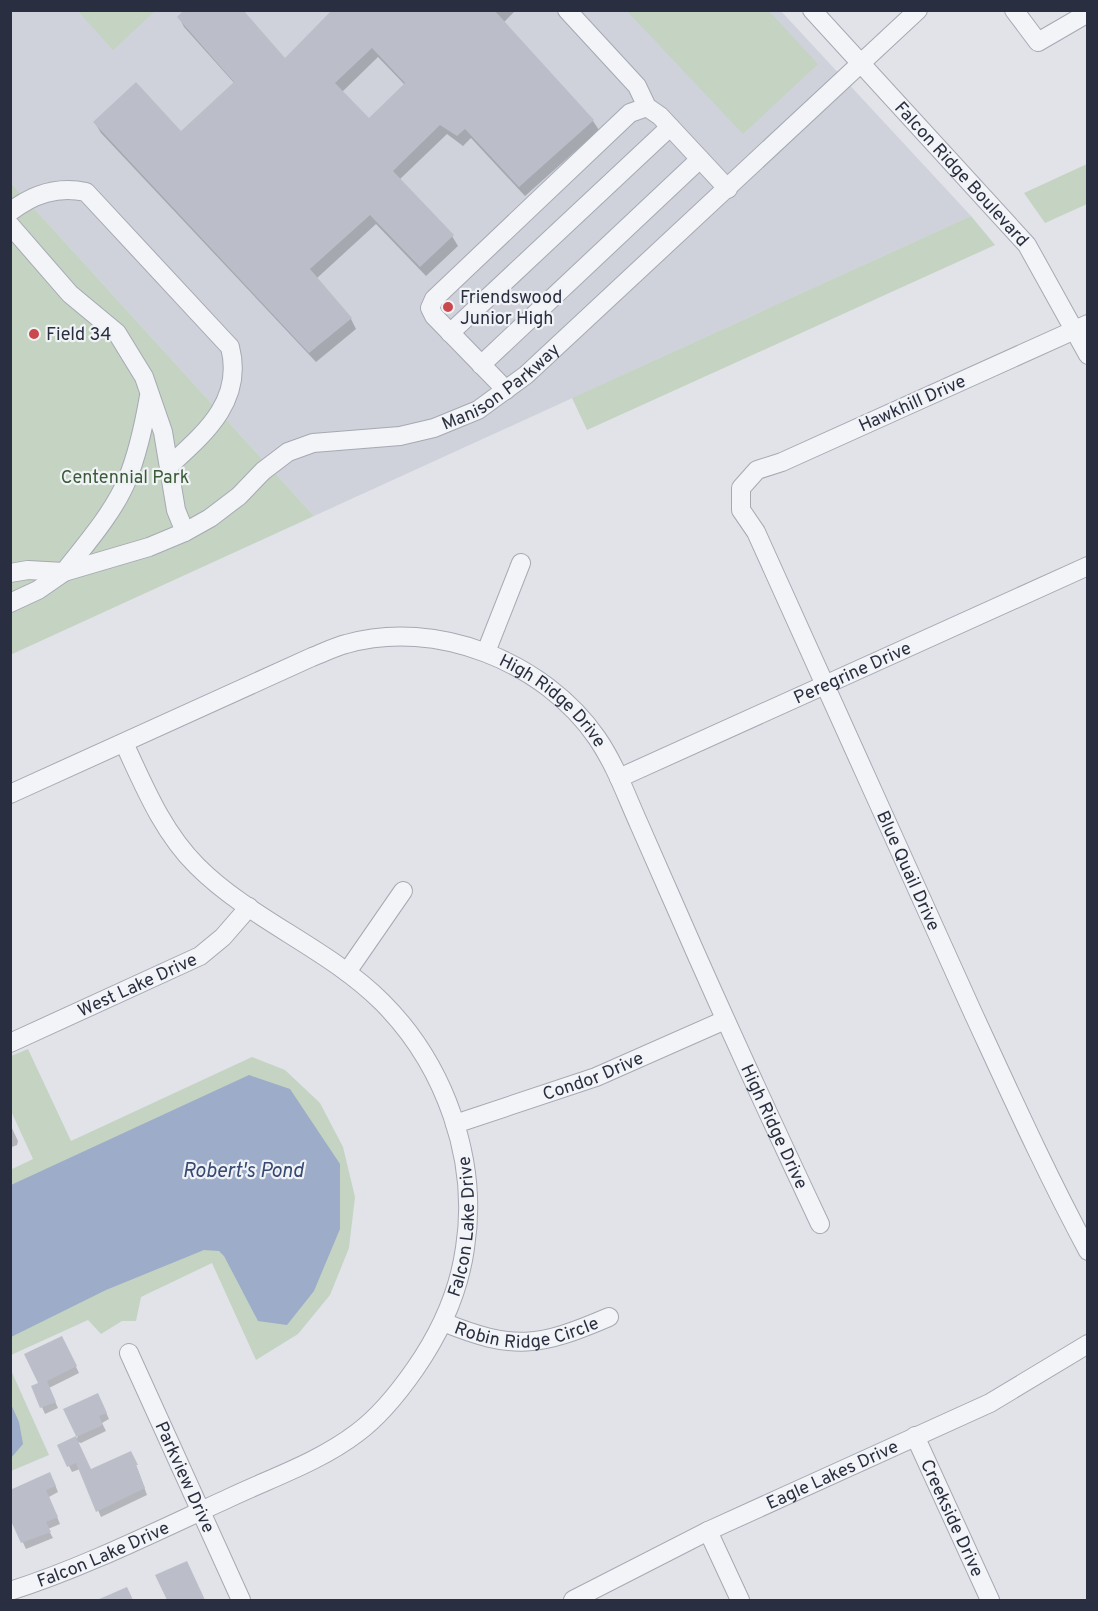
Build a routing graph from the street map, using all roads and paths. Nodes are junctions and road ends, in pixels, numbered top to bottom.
1 (567, 10) edge
2 (812, 10) edge
3 (918, 10) edge
4 (1014, 10) edge
5 (1088, 13) edge
6 (861, 63) junction
7 (647, 107) junction
8 (670, 127) junction
9 (700, 159) junction
10 (728, 189) junction
11 (10, 212) edge
12 (10, 225) edge
13 (1081, 327) edge
14 (450, 333) junction
15 (1088, 355) edge
16 (481, 365) junction
17 (506, 390) junction
18 (149, 393) junction
19 (168, 466) junction
20 (741, 488) joint
21 (185, 532) junction
22 (521, 563) dead end
23 (1088, 566) edge
24 (64, 572) junction
25 (10, 573) edge
26 (10, 603) edge
27 (486, 652) junction
28 (826, 685) junction
29 (124, 743) junction
30 (619, 778) junction
31 (10, 794) edge
32 (403, 891) dead end
33 (249, 907) junction
34 (347, 972) junction
35 (725, 1020) junction
36 (10, 1043) edge
37 (455, 1124) junction
38 (820, 1224) dead end
39 (1088, 1251) edge
40 (609, 1317) dead end
41 (443, 1322) junction
42 (1088, 1344) edge
43 (129, 1353) dead end
44 (915, 1436) junction
45 (202, 1510) junction
46 (708, 1531) junction
47 (10, 1592) edge
48 (241, 1600) edge
49 (573, 1600) edge
50 (740, 1600) edge
51 (990, 1600) edge

1 - 7 street
2 - 6 street, Falcon Ridge Boulevard
3 - 6 street, Manison Parkway
4 - 5 street
6 - 10 street, Manison Parkway
6 - 13 street, Falcon Ridge Boulevard
7 - 8 street
7 - 14 street
8 - 9 street
8 - 14 street
9 - 10 street
9 - 16 street
10 - 17 street, Manison Parkway
11 - 19 street
12 - 18 street
13 - 15 street, Falcon Ridge Boulevard
13 - 20 street, Hawkhill Drive
14 - 16 street
16 - 17 street
17 - 21 street, Manison Parkway
18 - 19 street
18 - 24 street
19 - 21 street
20 - 28 street, Blue Quail Drive
21 - 24 street, Manison Parkway
22 - 27 street
23 - 28 street, Peregrine Drive
24 - 25 street, Manison Parkway
24 - 26 street, Manison Parkway
27 - 29 street, High Ridge Drive
27 - 30 street, High Ridge Drive
28 - 30 street, Peregrine Drive
28 - 39 street, Blue Quail Drive
29 - 31 street, High Ridge Drive
29 - 33 street, Falcon Lake Drive
30 - 35 street, High Ridge Drive
32 - 34 street
33 - 34 street, Falcon Lake Drive
33 - 36 street, West Lake Drive
34 - 37 street, Falcon Lake Drive
35 - 37 street, Condor Drive
35 - 38 street, High Ridge Drive
37 - 41 street, Falcon Lake Drive
40 - 41 street, Robin Ridge Circle
41 - 45 street, Falcon Lake Drive
42 - 44 street, Eagle Lakes Drive
43 - 45 street, Parkview Drive
44 - 46 street, Eagle Lakes Drive
44 - 51 street, Creekside Drive
45 - 47 street, Falcon Lake Drive
45 - 48 street, Parkview Drive
46 - 49 street, Eagle Lakes Drive
46 - 50 street

